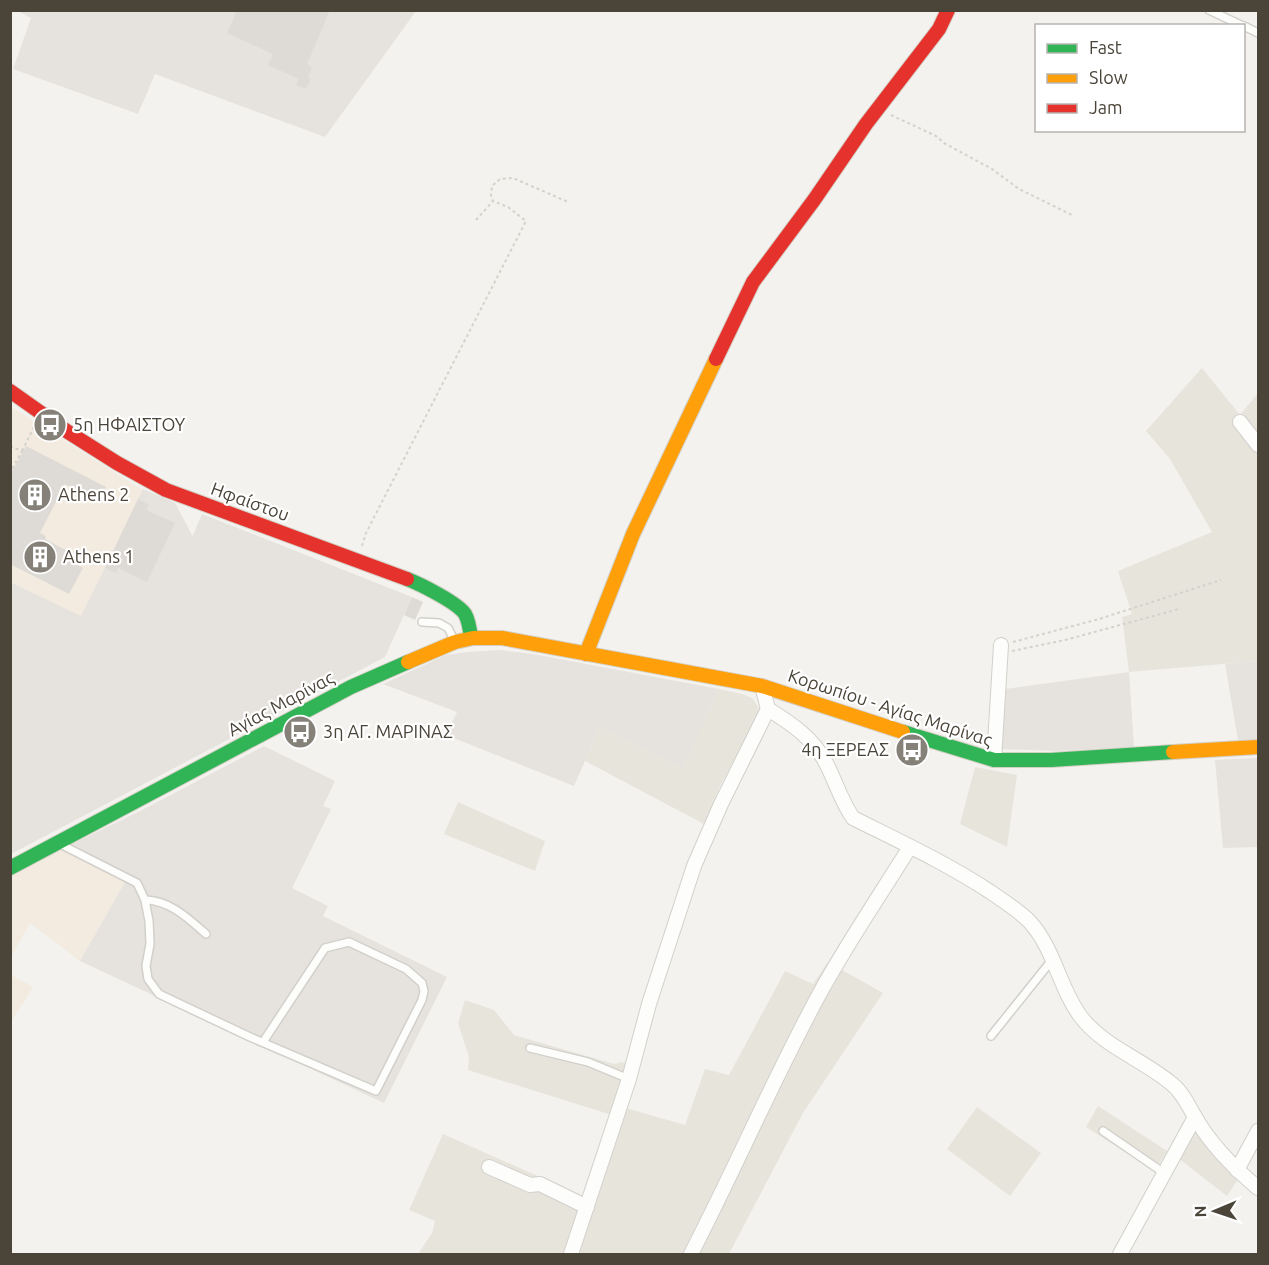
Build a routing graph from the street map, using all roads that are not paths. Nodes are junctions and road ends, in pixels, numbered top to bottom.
1 (948, 10) edge
2 (1209, 10) edge
3 (1239, 24) edge
4 (10, 391) edge
5 (1240, 422) dead end
6 (1258, 445) edge
7 (422, 622) dead end
8 (471, 638) junction
9 (455, 642) junction
10 (1001, 649) road end
11 (586, 654) junction
12 (762, 686) junction
13 (768, 710) junction
14 (1258, 747) edge
15 (994, 760) junction
16 (57, 843) junction
17 (910, 847) junction
18 (10, 868) edge
19 (145, 900) junction
20 (206, 934) dead end
21 (1054, 958) junction
22 (991, 1036) dead end
23 (263, 1042) junction
24 (530, 1048) dead end
25 (629, 1079) junction
26 (1195, 1118) junction
27 (1103, 1131) dead end
28 (1258, 1131) edge
29 (489, 1167) dead end
30 (1237, 1170) junction
31 (1164, 1173) junction
32 (1258, 1188) edge
33 (587, 1207) junction
34 (571, 1254) edge
35 (691, 1254) edge
36 (1120, 1254) edge

1 - 11 main road
2 - 3 lane
4 - 8 main road, Ηφαίστου
5 - 6 street
7 - 9 lane
8 - 9 main road, Αγίας Μαρίνας
8 - 11 main road, Αγίας Μαρίνας
9 - 16 main road, Αγίας Μαρίνας
10 - 15 street
11 - 12 main road, Κορωπίου - Αγίας Μαρίνας
12 - 13 street
12 - 15 main road, Κορωπίου - Αγίας Μαρίνας
13 - 17 street
13 - 25 street
14 - 15 main road, Κορωπίου - Αγίας Μαρίνας
16 - 18 main road, Αγίας Μαρίνας
16 - 19 lane
17 - 21 street
17 - 35 street
19 - 20 lane
19 - 23 lane
21 - 22 lane
21 - 26 street
23 - 23 lane
24 - 25 lane
25 - 33 street
26 - 30 street
26 - 31 street
27 - 31 lane
28 - 30 street
29 - 33 street
30 - 32 street
31 - 36 street
33 - 34 street

